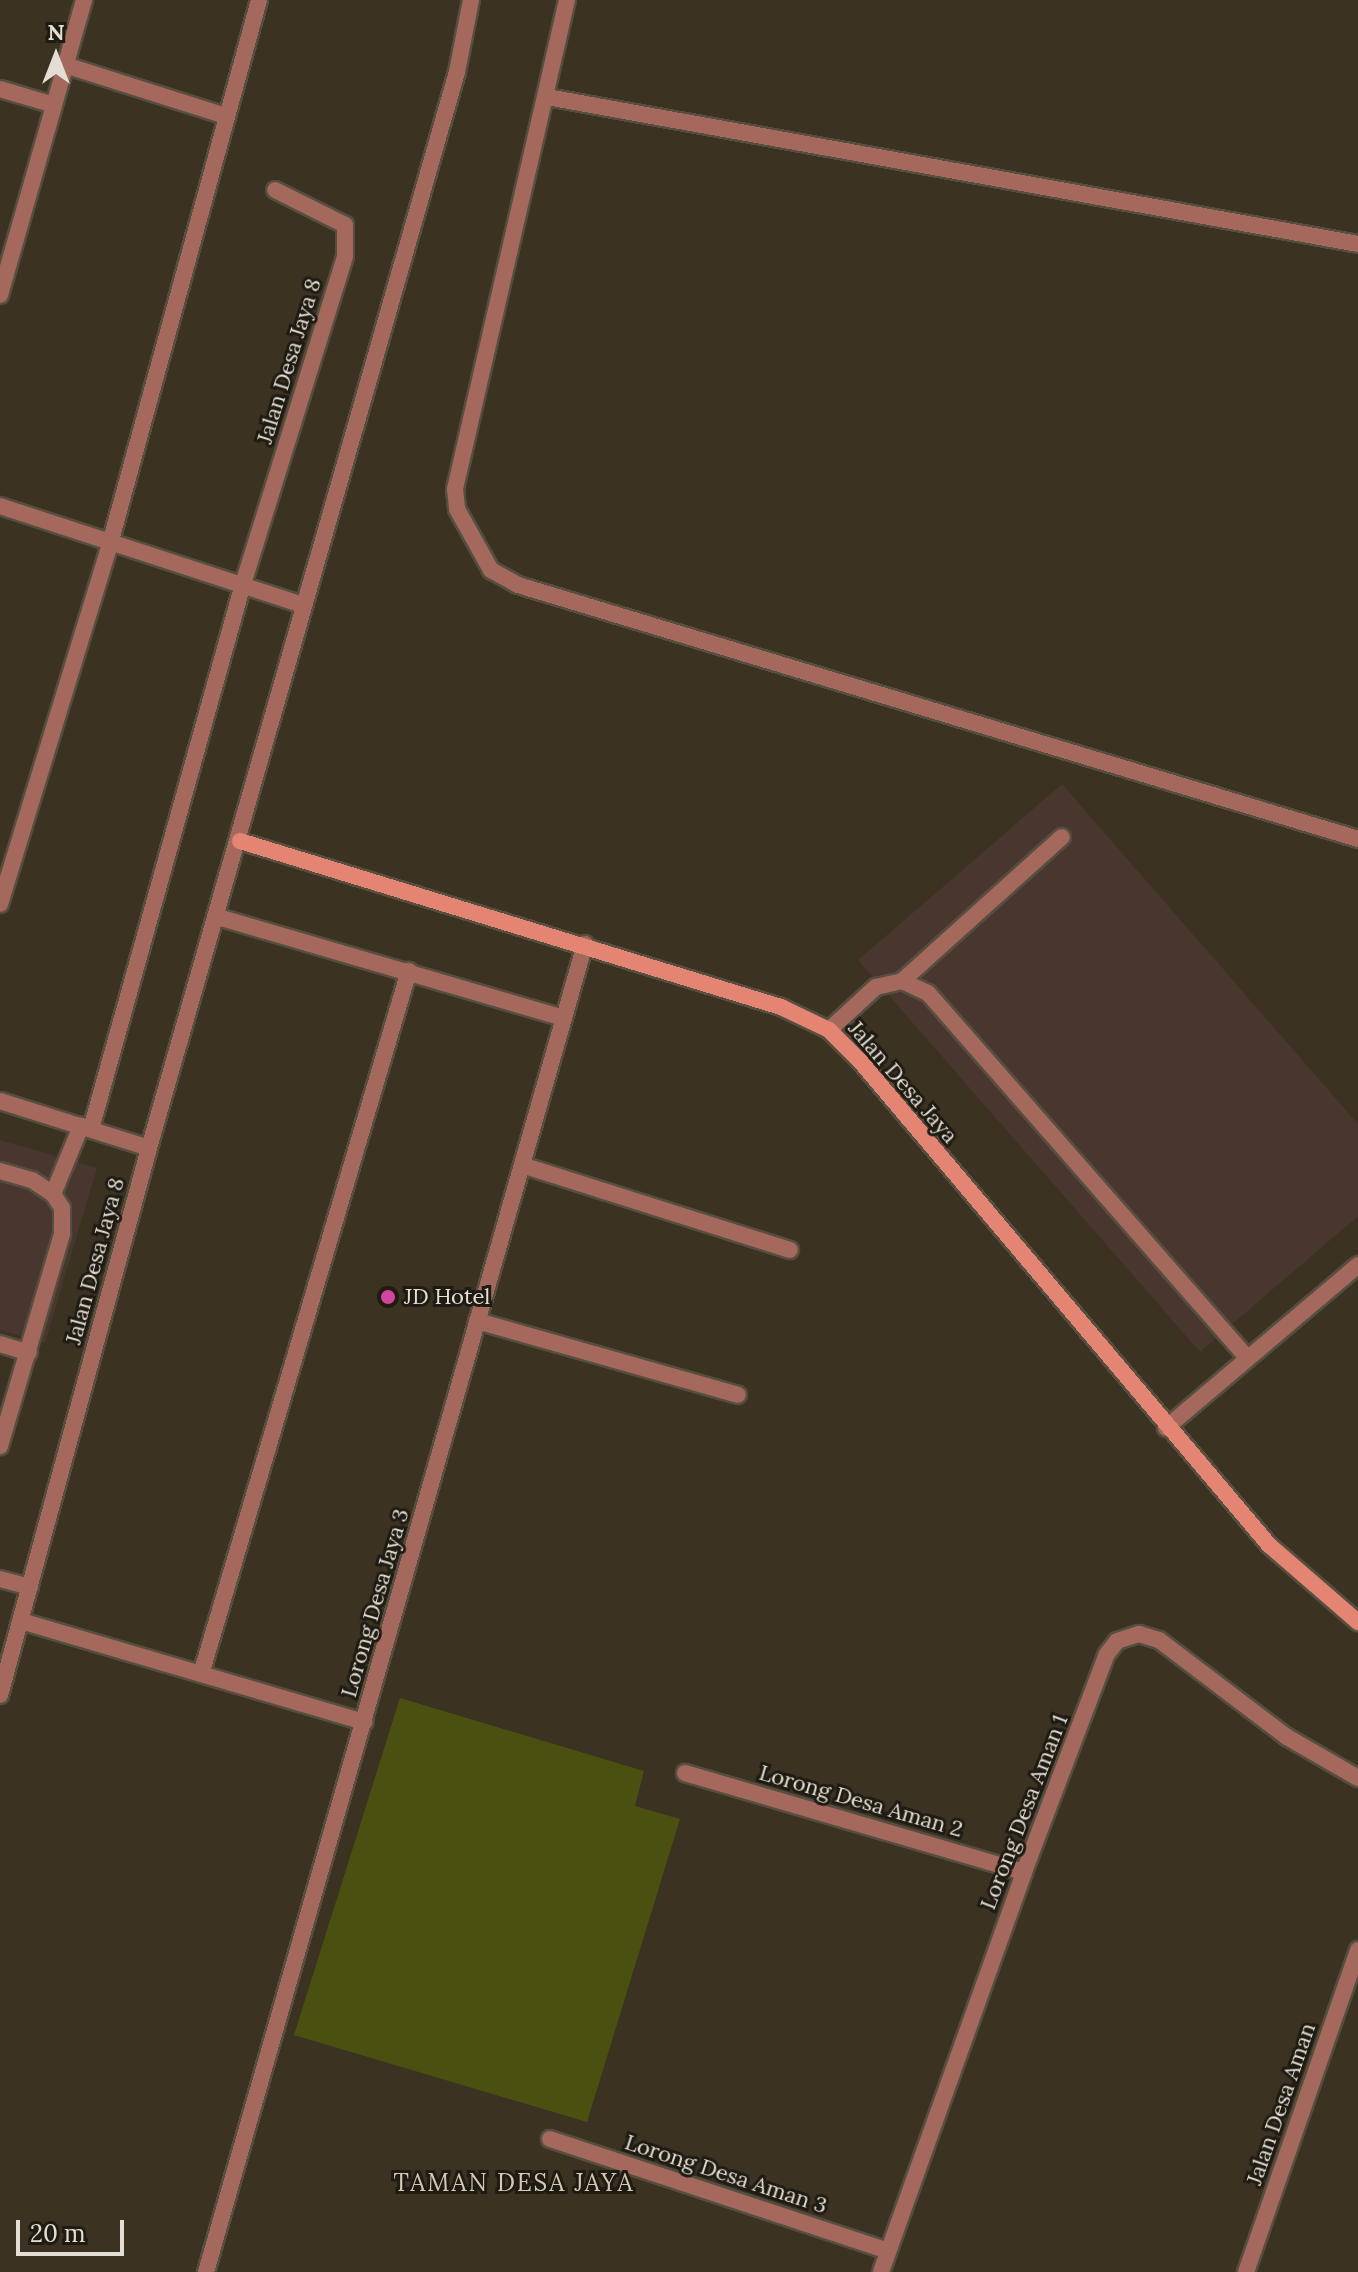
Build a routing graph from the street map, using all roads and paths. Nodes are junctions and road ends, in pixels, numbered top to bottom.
1 (84, 0) edge
2 (259, 0) edge
3 (471, 0) edge
4 (567, 0) edge
5 (65, 65) junction
6 (0, 89) edge
7 (547, 97) junction
8 (54, 105) junction
9 (226, 116) junction
10 (275, 190) dead end
11 (1358, 244) edge
12 (0, 295) edge
13 (0, 506) edge
14 (111, 540) junction
15 (243, 584) junction
16 (303, 605) junction
17 (1062, 837) dead end
18 (1358, 839) edge
19 (240, 841) junction
20 (0, 904) edge
21 (218, 917) junction
22 (585, 944) junction
23 (409, 971) junction
24 (902, 981) junction
25 (564, 1018) junction
26 (829, 1030) junction
27 (0, 1101) edge
28 (86, 1128) junction
29 (149, 1148) junction
30 (522, 1165) junction
31 (0, 1171) edge
32 (53, 1194) junction
33 (790, 1250) dead end
34 (1358, 1265) edge
35 (477, 1321) junction
36 (0, 1344) edge
37 (29, 1353) junction
38 (1247, 1357) junction
39 (738, 1395) dead end
40 (1166, 1428) junction
41 (0, 1446) edge
42 (0, 1579) edge
43 (30, 1587) junction
44 (21, 1621) junction
45 (1358, 1622) edge
46 (202, 1671) junction
47 (0, 1695) edge
48 (364, 1722) junction
49 (685, 1773) dead end
50 (1358, 1778) edge
51 (1024, 1872) junction
52 (1358, 1950) edge
53 (550, 2139) dead end
54 (888, 2251) junction
55 (206, 2272) edge
56 (881, 2272) edge
57 (1246, 2272) edge

1 - 5 street
2 - 9 street
3 - 16 street, Jalan Desa Jaya 8
4 - 7 street
5 - 8 street
5 - 9 street
6 - 8 street
7 - 11 street
7 - 18 street
8 - 12 street
9 - 14 street
10 - 15 street, Jalan Desa Jaya 8
13 - 14 street
14 - 15 street
14 - 20 street
15 - 16 street
15 - 28 street, Jalan Desa Jaya 8
16 - 19 street, Jalan Desa Jaya 8
17 - 24 street
19 - 21 street, Jalan Desa Jaya 8
19 - 22 street, Jalan Desa Jaya
21 - 23 street
21 - 29 street, Jalan Desa Jaya 8
22 - 25 street, Lorong Desa Jaya 3
22 - 26 street, Jalan Desa Jaya
23 - 25 street
23 - 46 street
24 - 26 street
24 - 38 street
25 - 30 street, Lorong Desa Jaya 3
26 - 40 street, Jalan Desa Jaya
27 - 28 street
28 - 29 street
28 - 32 street, Jalan Desa Jaya 8
29 - 43 street, Jalan Desa Jaya 8
30 - 33 street
30 - 35 street, Lorong Desa Jaya 3
31 - 32 street
32 - 37 street, Jalan Desa Jaya 8
34 - 38 street
35 - 39 street
35 - 48 street, Lorong Desa Jaya 3
36 - 37 street
37 - 41 street, Jalan Desa Jaya 8
38 - 40 street
40 - 45 street, Jalan Desa Jaya
42 - 43 street
43 - 44 street, Jalan Desa Jaya 8
44 - 46 street
44 - 47 street, Jalan Desa Jaya 8
46 - 48 street
48 - 55 street, Lorong Desa Jaya 3
49 - 51 street, Lorong Desa Aman 2
50 - 51 street, Lorong Desa Aman 1
51 - 54 street, Lorong Desa Aman 1
52 - 57 street, Jalan Desa Aman
53 - 54 street, Lorong Desa Aman 3
54 - 56 street, Lorong Desa Aman 1

